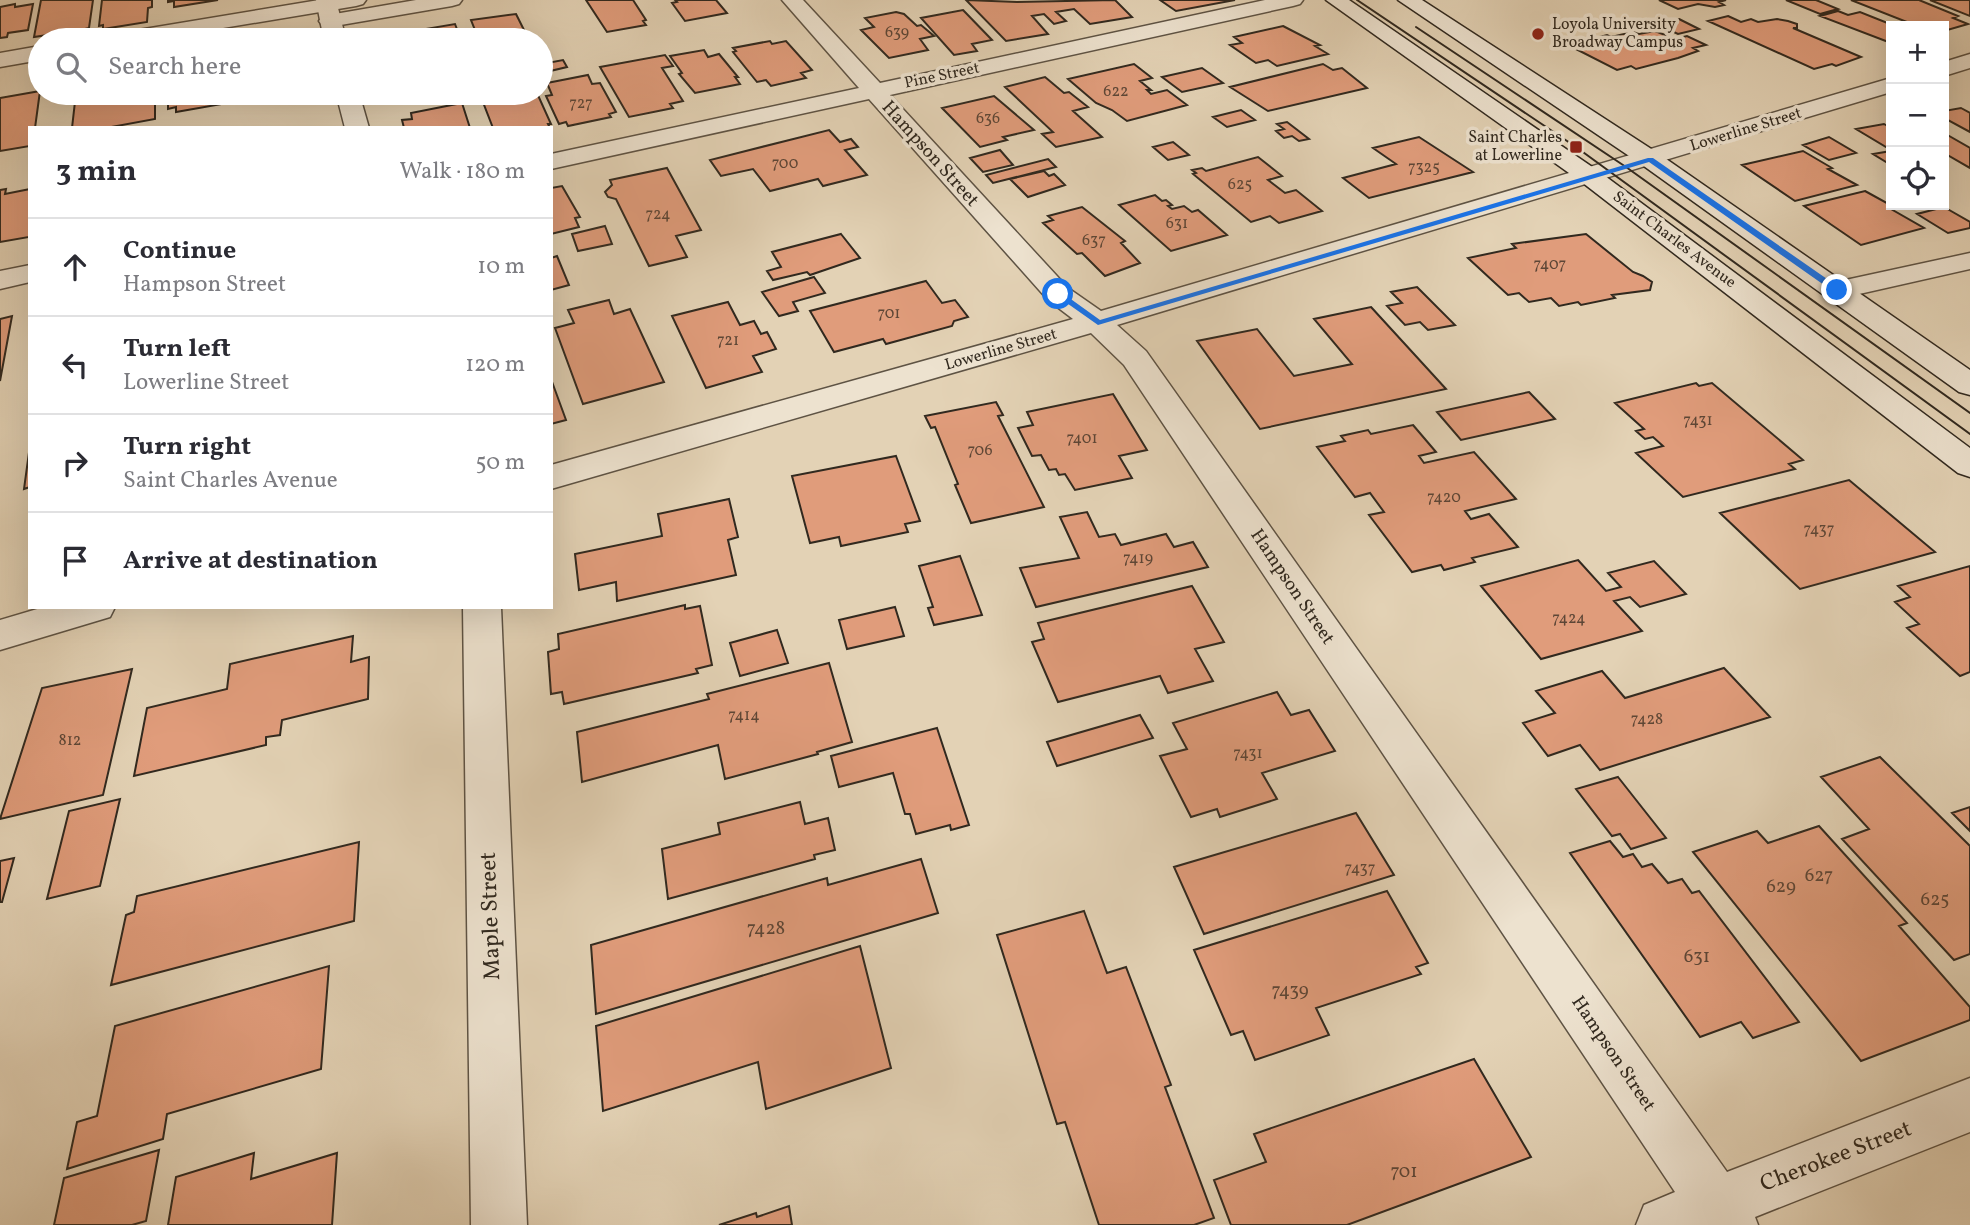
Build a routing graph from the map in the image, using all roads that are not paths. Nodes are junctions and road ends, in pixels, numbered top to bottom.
1 (356, 0) edge
2 (452, 0) edge
3 (792, 0) edge
4 (1293, 0) edge
5 (1336, 0) edge
6 (1408, 0) edge
7 (330, 16) edge
8 (222, 28) edge
9 (272, 28) edge
10 (28, 55) edge
11 (0, 60) edge
12 (1970, 61) edge
13 (1949, 67) edge
14 (28, 71) edge
15 (0, 75) edge
16 (1886, 87) edge
17 (873, 91) junction
18 (351, 105) edge
19 (356, 126) edge
20 (1650, 159) junction
21 (553, 162) edge
22 (1592, 178) junction
23 (1970, 261) edge
24 (28, 273) edge
25 (0, 280) edge
26 (1837, 290) junction
27 (1098, 323) junction
28 (1970, 385) edge
29 (1970, 465) edge
30 (553, 476) edge
31 (89, 609) edge
32 (482, 609) edge
33 (0, 635) edge
34 (1970, 1105) edge
35 (1723, 1215) edge
36 (499, 1225) edge
37 (1664, 1225) edge

1 - 7 street
2 - 7 street
3 - 17 street, Hampson Street
4 - 17 street, Pine Street
5 - 22 street, Saint Charles Avenue
6 - 20 street
7 - 8 street
7 - 9 street
10 - 11 street
12 - 13 street
14 - 15 street
16 - 20 street, Lowerline Street
17 - 21 street, Pine Street
17 - 27 street, Hampson Street
18 - 19 street
20 - 22 street, Lowerline Street
20 - 26 street
22 - 27 street, Lowerline Street
22 - 29 street, Saint Charles Avenue
23 - 26 street
24 - 25 street
26 - 28 street
27 - 30 street, Lowerline Street
27 - 35 street, Hampson Street
31 - 33 street
32 - 36 street, Maple Street
34 - 35 street, Cherokee Street
35 - 37 street, Cherokee Street

